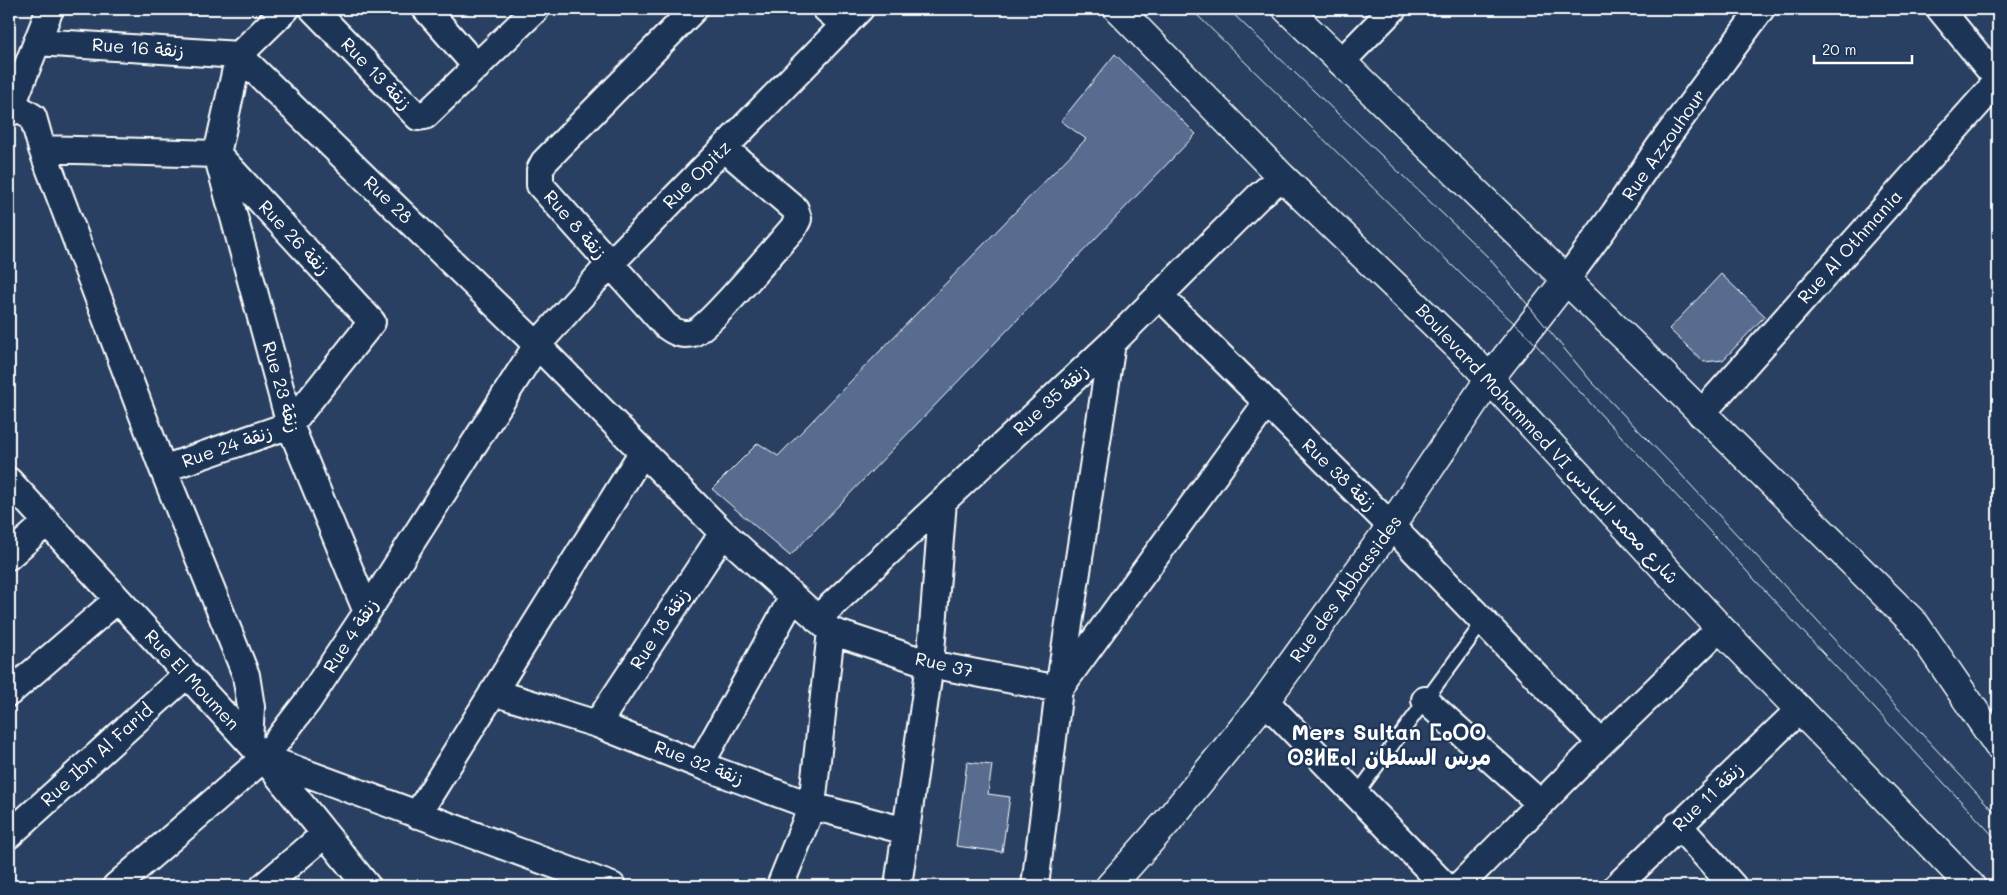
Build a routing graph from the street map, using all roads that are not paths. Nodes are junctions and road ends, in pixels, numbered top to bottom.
1 (50, 9) edge
2 (313, 9) edge
3 (426, 9) edge
4 (536, 9) edge
5 (694, 9) edge
6 (1118, 9) edge
7 (1287, 9) edge
8 (1393, 9) edge
9 (1761, 9) edge
10 (1940, 9) edge
11 (279, 11) edge
12 (844, 14) edge
13 (37, 42) junction
14 (239, 55) junction
15 (1341, 62) junction
16 (478, 67) junction
17 (1998, 81) edge
18 (10, 108) edge
19 (724, 148) junction
20 (42, 149) junction
21 (217, 154) junction
22 (1282, 176) junction
23 (610, 264) junction
24 (1566, 280) junction
25 (1159, 295) junction
26 (1112, 343) junction
27 (537, 346) junction
28 (1490, 378) junction
29 (1266, 404) junction
30 (1701, 414) junction
31 (290, 424) junction
32 (642, 453) junction
33 (163, 469) junction
34 (9, 481) edge
35 (943, 501) junction
36 (47, 522) junction
37 (1391, 526) junction
38 (723, 533) junction
39 (9, 556) edge
40 (793, 597) junction
41 (117, 600) junction
42 (367, 612) junction
43 (1483, 622) junction
44 (824, 625) junction
45 (1720, 628) junction
46 (930, 664) junction
47 (186, 675) junction
48 (1059, 689) junction
49 (493, 692) junction
50 (9, 693) edge
51 (1426, 700) junction
52 (1265, 701) junction
53 (1800, 709) junction
54 (597, 724) junction
55 (1601, 743) junction
56 (1998, 745) edge
57 (256, 750) junction
58 (700, 765) junction
59 (1356, 794) junction
60 (1541, 804) junction
61 (812, 806) junction
62 (417, 815) junction
63 (1678, 825) junction
64 (906, 831) junction
65 (325, 834) junction
66 (9, 835) edge
67 (554, 875) edge
68 (116, 886) edge
69 (264, 886) edge
70 (367, 886) edge
71 (612, 886) edge
72 (780, 886) edge
73 (898, 886) edge
74 (1035, 886) edge
75 (1110, 886) edge
76 (1446, 886) edge
77 (1459, 886) edge
78 (1617, 886) edge
79 (1733, 886) edge
80 (1971, 886) edge

1 - 13 street
2 - 16 street, Rue 13 زنقة
3 - 16 street
4 - 16 street
5 - 23 street, Rue 8 زنقة
6 - 22 main road, Boulevard Mohammed VI شارع محمد السادس
7 - 15 main road
8 - 15 street
9 - 24 street, Rue Azzouhour
10 - 17 street
11 - 14 street
12 - 19 street, Rue Opitz
13 - 14 street, Rue 16 زنقة
13 - 18 street
14 - 21 street
14 - 27 street, Rue 28
15 - 24 main road
17 - 30 street, Rue Al Othmania
18 - 20 street
19 - 23 street, Rue Opitz
19 - 23 street, Rue 8 زنقة
20 - 21 street
20 - 33 street
21 - 31 street, Rue 23 زنقة
21 - 31 street, Rue 26 زنقة
22 - 25 street, Rue 35 زنقة
22 - 28 main road, Boulevard Mohammed VI شارع محمد السادس
23 - 27 street, Rue Opitz
24 - 28 main road, Rue des Abbassides
24 - 30 main road
25 - 26 street, Rue 35 زنقة
25 - 29 street, Rue 38 زنقة
26 - 35 street, Rue 35 زنقة
26 - 48 street
27 - 32 street, Rue 28
27 - 42 street, Rue 4 زنقة
28 - 37 main road, Rue des Abbassides
28 - 45 main road, Boulevard Mohammed VI شارع محمد السادس
29 - 37 street, Rue 38 زنقة
29 - 48 street
30 - 56 main road
31 - 33 street, Rue 24 زنقة
31 - 42 street, Rue 23 زنقة
32 - 38 street, Rue 28
32 - 49 street
33 - 57 street
34 - 36 street, Rue El Moumen
35 - 44 street, Rue 35 زنقة
35 - 46 street
36 - 39 street
36 - 41 street, Rue El Moumen
37 - 43 street, Rue 38 زنقة
37 - 52 main road, Rue des Abbassides
38 - 40 street, Rue 28
38 - 54 street, Rue 18 زنقة
40 - 44 street, Rue 28
40 - 58 street
41 - 47 street, Rue El Moumen
41 - 50 street
42 - 57 street, Rue 4 زنقة
43 - 51 lane
43 - 55 street, Rue 38 زنقة
44 - 46 street, Rue 37
44 - 61 street
45 - 53 main road, Boulevard Mohammed VI شارع محمد السادس
45 - 55 street
46 - 48 street, Rue 37
46 - 64 street
47 - 57 street, Rue El Moumen
47 - 66 street, Rue Ibn Al Farid
48 - 74 street
49 - 54 street, Rue 32 زنقة
49 - 62 street
51 - 59 lane
51 - 60 street
52 - 59 street
52 - 75 main road, Rue des Abbassides
53 - 63 street, Rue 11 زنقة
53 - 80 main road, Boulevard Mohammed VI شارع محمد السادس
54 - 58 street, Rue 32 زنقة
55 - 60 street
57 - 62 street
57 - 65 street, Rue El Moumen
57 - 68 street, Rue 4 زنقة
58 - 61 street, Rue 32 زنقة
59 - 76 street
60 - 77 street
61 - 64 street, Rue 32 زنقة
61 - 72 street
62 - 67 street
63 - 78 street, Rue 11 زنقة
63 - 79 street
64 - 73 street
65 - 69 street
65 - 70 street, Rue El Moumen
67 - 71 street

